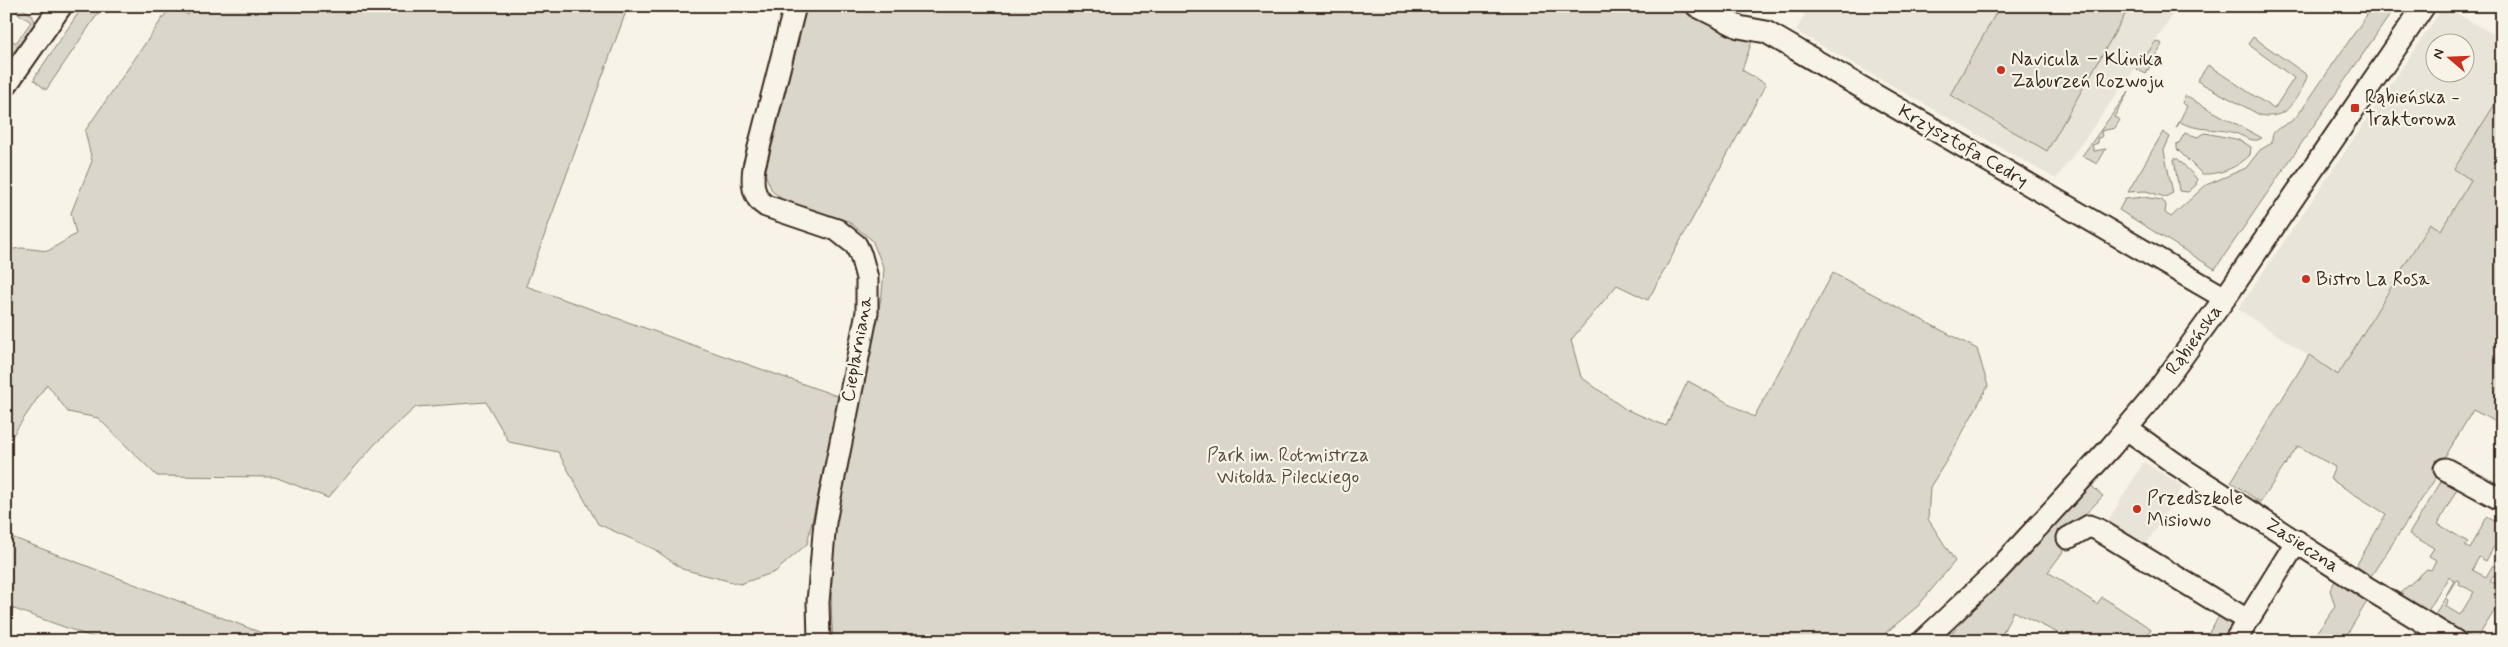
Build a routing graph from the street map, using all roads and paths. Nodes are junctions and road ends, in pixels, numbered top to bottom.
1 (61, 6) edge
2 (795, 6) edge
3 (1697, 6) edge
4 (2424, 6) edge
5 (6, 85) edge
6 (2225, 298) junction
7 (2127, 429) junction
8 (2445, 469) dead end
9 (2502, 500) edge
10 (2068, 538) dead end
11 (2297, 542) junction
12 (2247, 620) junction
13 (819, 641) edge
14 (1923, 641) edge
15 (2234, 641) edge
16 (2455, 641) edge

1 - 5 street
2 - 13 street, Cieplarniana
3 - 6 street, Krzysztofa Cedry
4 - 6 street, Rąbieńska
6 - 7 street, Rąbieńska
7 - 11 street, Zasieczna
7 - 14 street, Rąbieńska
8 - 9 street
10 - 12 street
11 - 12 street
11 - 16 street, Zasieczna
12 - 15 street

